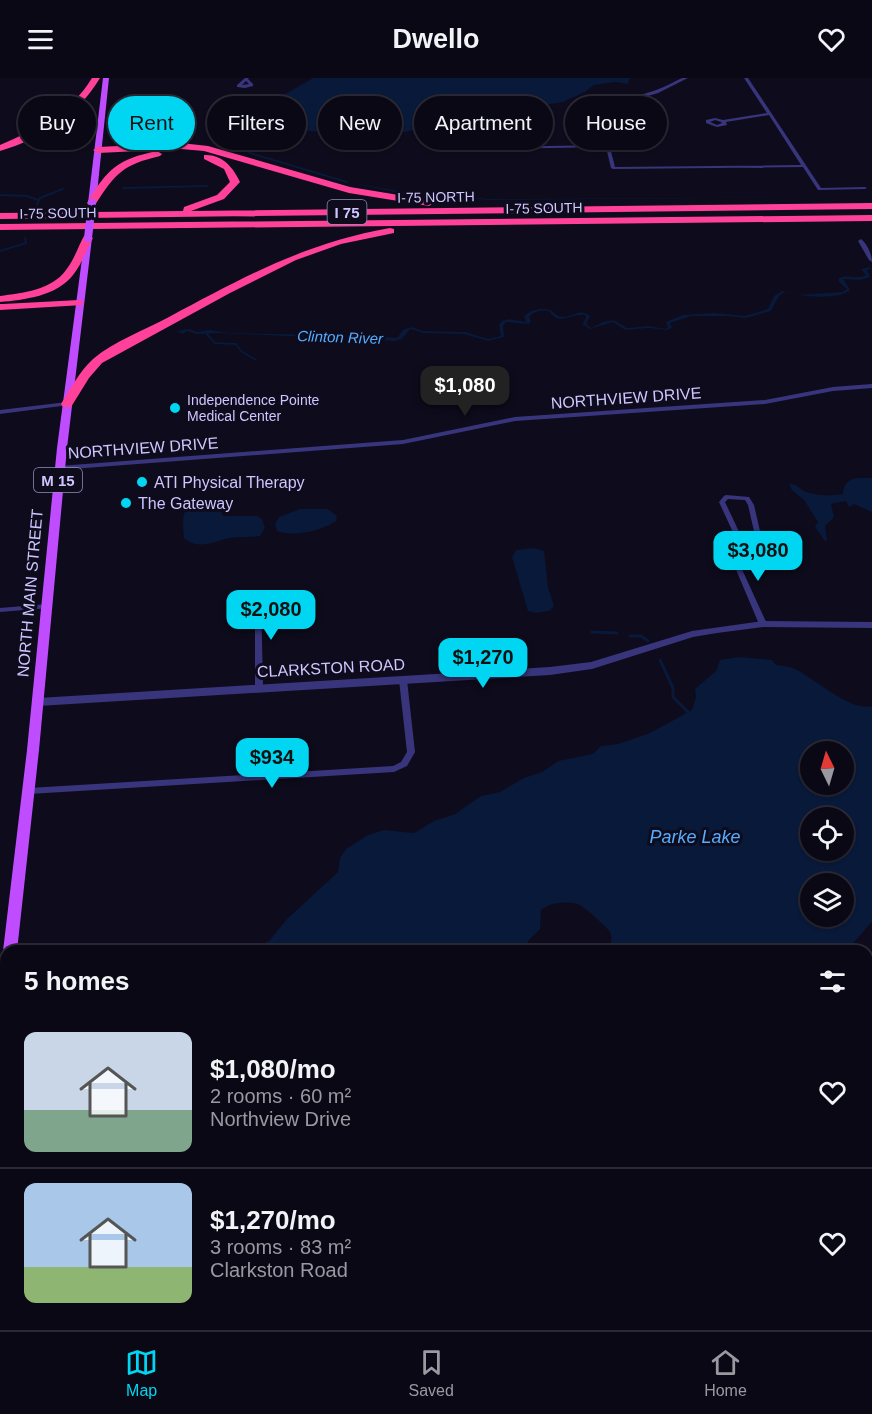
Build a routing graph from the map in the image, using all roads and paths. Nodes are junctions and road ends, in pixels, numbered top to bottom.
1 (96, 78) edge
2 (106, 78) edge
3 (686, 78) edge
4 (746, 78) edge
5 (643, 96) edge
6 (770, 114) junction
7 (723, 121) dead end
8 (0, 148) edge
9 (98, 150) junction
10 (608, 150) edge
11 (805, 166) junction
12 (865, 188) dead end
13 (92, 203) junction
14 (872, 206) edge
15 (572, 208) junction
16 (122, 214) junction
17 (0, 216) edge
18 (872, 218) edge
19 (601, 221) junction
20 (72, 226) junction
21 (0, 227) edge
22 (0, 232) edge
23 (88, 238) junction
24 (861, 241) dead end
25 (872, 260) edge
26 (0, 299) edge
27 (79, 303) junction
28 (0, 308) edge
29 (872, 386) edge
30 (67, 404) junction
31 (0, 412) edge
32 (60, 468) junction
33 (740, 541) junction
34 (258, 595) dead end
35 (46, 606) junction
36 (0, 610) edge
37 (763, 624) junction
38 (872, 625) edge
39 (403, 680) junction
40 (260, 687) junction
41 (38, 702) junction
42 (29, 791) junction
43 (11, 945) edge

1 - 8 highway
2 - 9 main road, M 15
3 - 5 street
4 - 6 street
6 - 7 street
6 - 11 street
9 - 13 main road, M 15
9 - 15 highway
10 - 11 street
11 - 12 street
13 - 16 highway
13 - 23 main road, M 15, bridge
14 - 15 highway, I-75 NORTH / I 75
15 - 16 highway, I-75 NORTH / I 75
16 - 17 highway, I-75 NORTH / I 75
18 - 19 highway, I-75 SOUTH / I 75
19 - 20 highway, I-75 SOUTH / I 75
19 - 30 highway
20 - 21 highway, I-75 SOUTH / I 75
20 - 22 highway
23 - 26 highway
23 - 27 main road, NORTH MAIN STREET / M 15
24 - 25 street
27 - 28 highway
27 - 30 main road, NORTH MAIN STREET / M 15
29 - 32 street, NORTHVIEW DRIVE
30 - 31 street
30 - 32 main road, NORTH MAIN STREET / M 15
32 - 35 main road, NORTH MAIN STREET / M 15
33 - 33 street
33 - 37 street
34 - 40 street
35 - 36 street
35 - 41 main road, NORTH MAIN STREET / M 15
37 - 38 street, CLARKSTON ROAD
37 - 39 street, CLARKSTON ROAD
39 - 40 street, CLARKSTON ROAD
39 - 42 street
40 - 41 street, CLARKSTON ROAD
41 - 42 main road, NORTH MAIN STREET / M 15
42 - 43 main road, NORTH MAIN STREET / M 15

